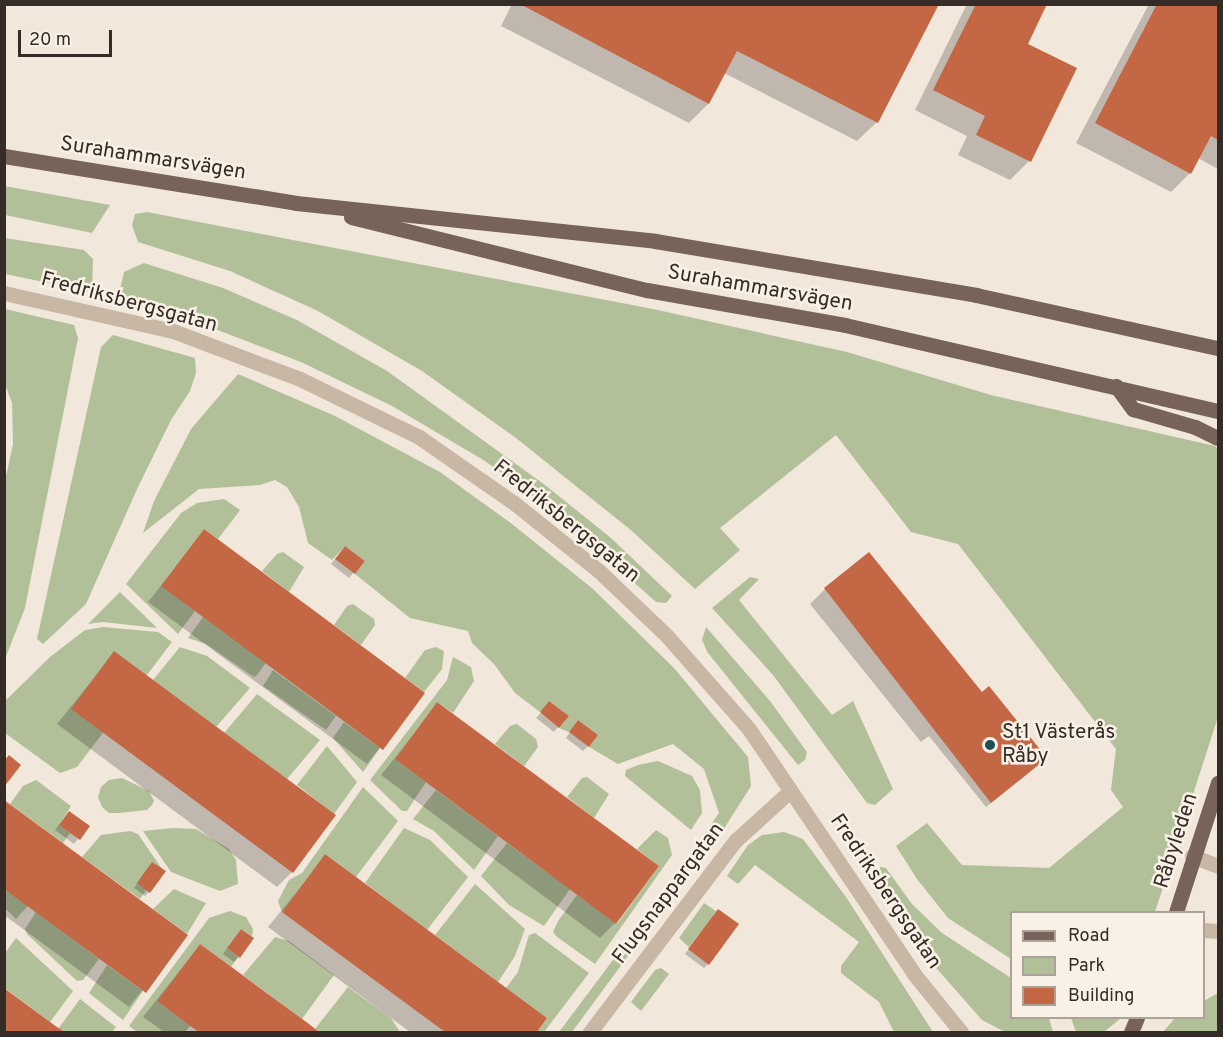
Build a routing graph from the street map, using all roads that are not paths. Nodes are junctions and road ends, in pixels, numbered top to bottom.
1 (4, 156) edge
2 (296, 203) junction
3 (4, 293) edge
4 (1218, 348) edge
5 (1116, 386) junction
6 (1218, 411) edge
7 (1218, 438) edge
8 (1218, 783) edge
9 (790, 791) junction
10 (1192, 856) junction
11 (1218, 866) edge
12 (1176, 911) edge
13 (590, 1032) edge
14 (961, 1032) edge

1 - 2 main road, Surahammarsvägen
2 - 4 main road, Surahammarsvägen
2 - 5 main road, Surahammarsvägen
3 - 9 street, Fredriksbergsgatan
5 - 6 main road, Surahammarsvägen
5 - 7 main road
8 - 10 main road, Råbyleden
9 - 13 street, Flugsnappargatan
9 - 14 street, Fredriksbergsgatan
10 - 11 street
10 - 12 main road, Råbyleden

